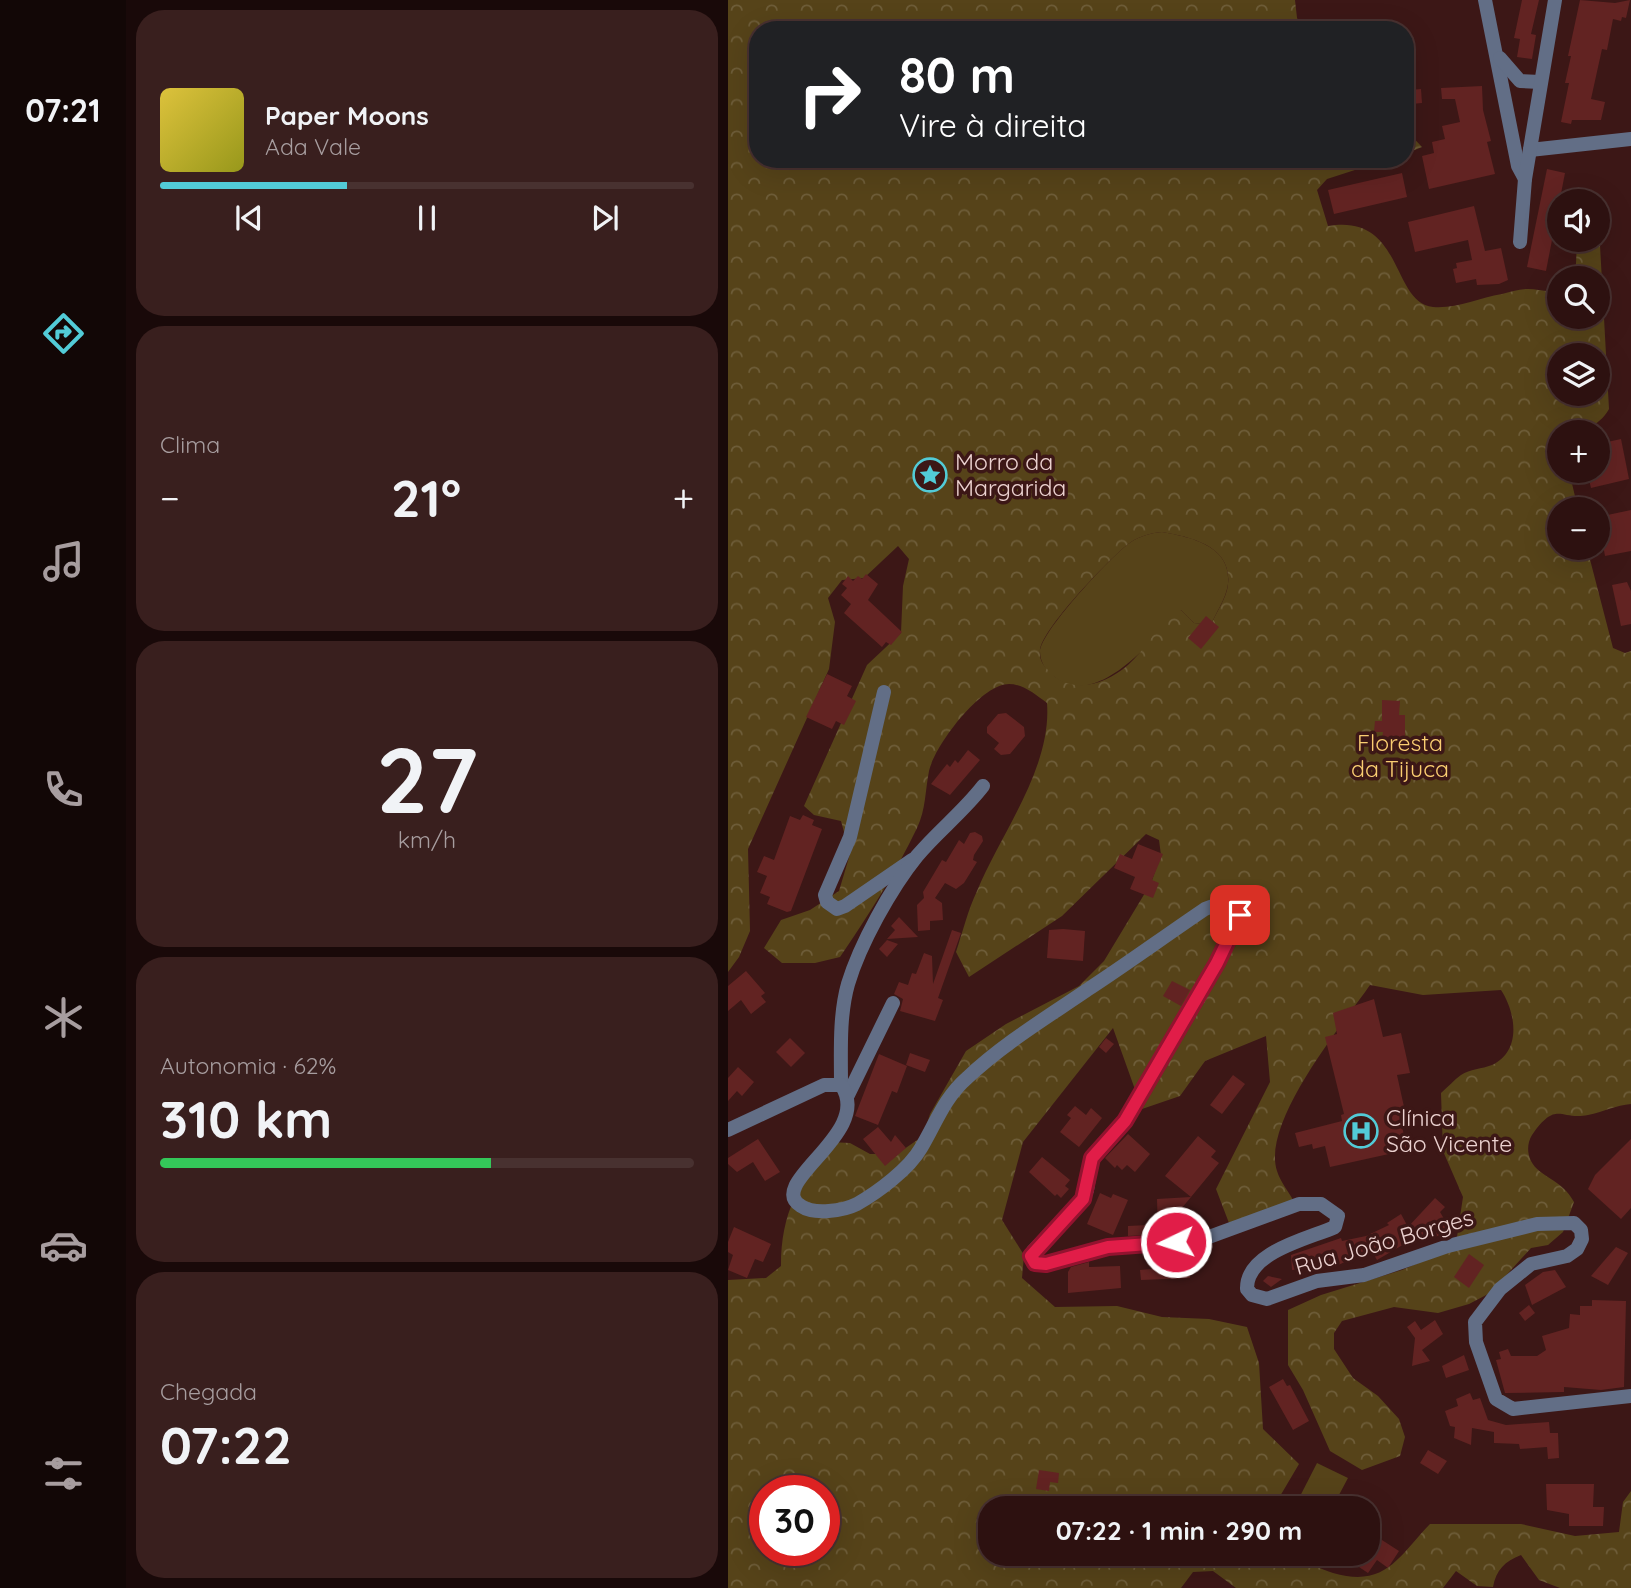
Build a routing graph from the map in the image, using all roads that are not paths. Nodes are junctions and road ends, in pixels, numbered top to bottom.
1 (1485, 0) edge
2 (1555, 0) edge
3 (1498, 56) junction
4 (1540, 82) junction
5 (1631, 139) edge
6 (1530, 150) junction
7 (1525, 179) junction
8 (1520, 242) dead end
9 (884, 692) dead end
10 (983, 786) dead end
11 (916, 857) junction
12 (893, 1003) dead end
13 (844, 1090) junction
14 (728, 1130) edge
15 (1631, 1396) edge

1 - 3 street
2 - 4 street
3 - 4 street
3 - 7 street
4 - 6 street
5 - 6 street
6 - 7 street
7 - 8 street
9 - 11 street
10 - 11 street
11 - 13 street
12 - 13 street
13 - 14 street
13 - 15 street, Rua João Borges

